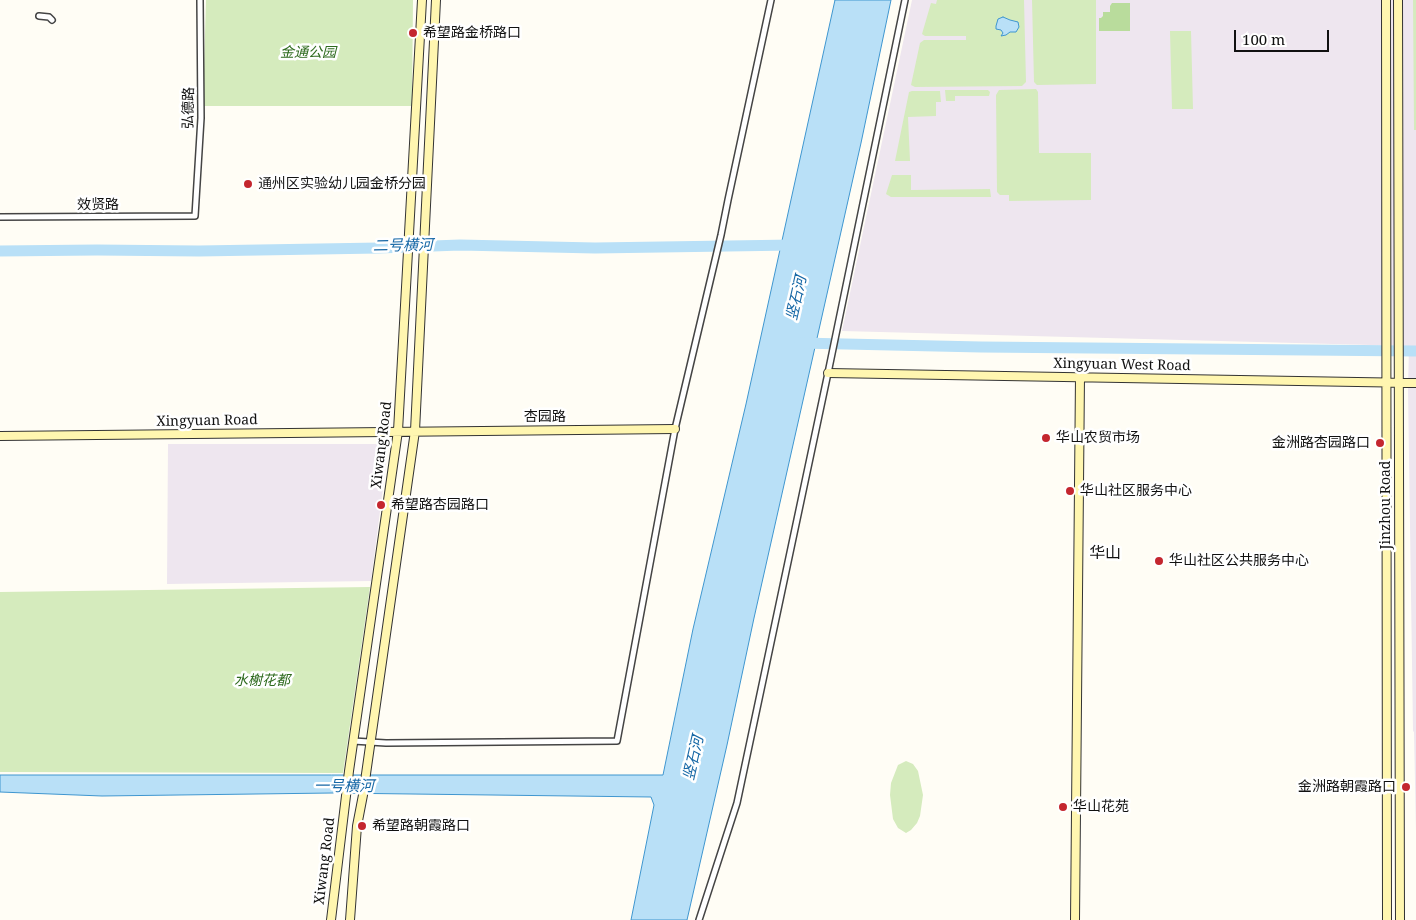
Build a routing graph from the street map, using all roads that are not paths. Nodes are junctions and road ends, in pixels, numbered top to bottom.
1 (200, 0) edge
2 (422, 0) edge
3 (436, 0) edge
4 (771, 0) edge
5 (905, 0) edge
6 (1386, 0) edge
7 (1398, 0) edge
8 (39, 16) dead end
9 (52, 20) dead end
10 (195, 216) joint
11 (0, 217) edge
12 (828, 373) junction
13 (1080, 376) junction
14 (1386, 382) junction
15 (1399, 382) junction
16 (1416, 383) edge
17 (675, 429) junction
18 (398, 431) junction
19 (415, 431) junction
20 (0, 436) edge
21 (353, 741) junction
22 (370, 742) junction
23 (331, 920) edge
24 (350, 920) edge
25 (699, 920) edge
26 (1076, 920) edge
27 (1387, 920) edge
28 (1400, 920) edge

1 - 10 street, 弘德路
2 - 18 main road, Xiwang Road
3 - 19 main road, Xiwang Road
4 - 17 street
5 - 12 street
6 - 14 main road, Jinzhou Road
7 - 15 main road, Jinzhou Road
8 - 9 street
10 - 11 street, 效贤路
12 - 13 main road, Xingyuan West Road
12 - 25 street
13 - 14 main road, Xingyuan West Road
13 - 26 main road
14 - 15 main road, Xingyuan West Road
14 - 27 main road, Jinzhou Road
15 - 16 main road, Xingyuan West Road
15 - 28 main road, Jinzhou Road
17 - 19 main road, 杏园路
17 - 22 street
18 - 19 main road, Xingyuan Road
18 - 20 main road, Xingyuan Road
18 - 21 main road, Xiwang Road
19 - 22 main road, Xiwang Road
21 - 22 street
21 - 23 main road, Xiwang Road
22 - 24 main road, Xiwang Road

